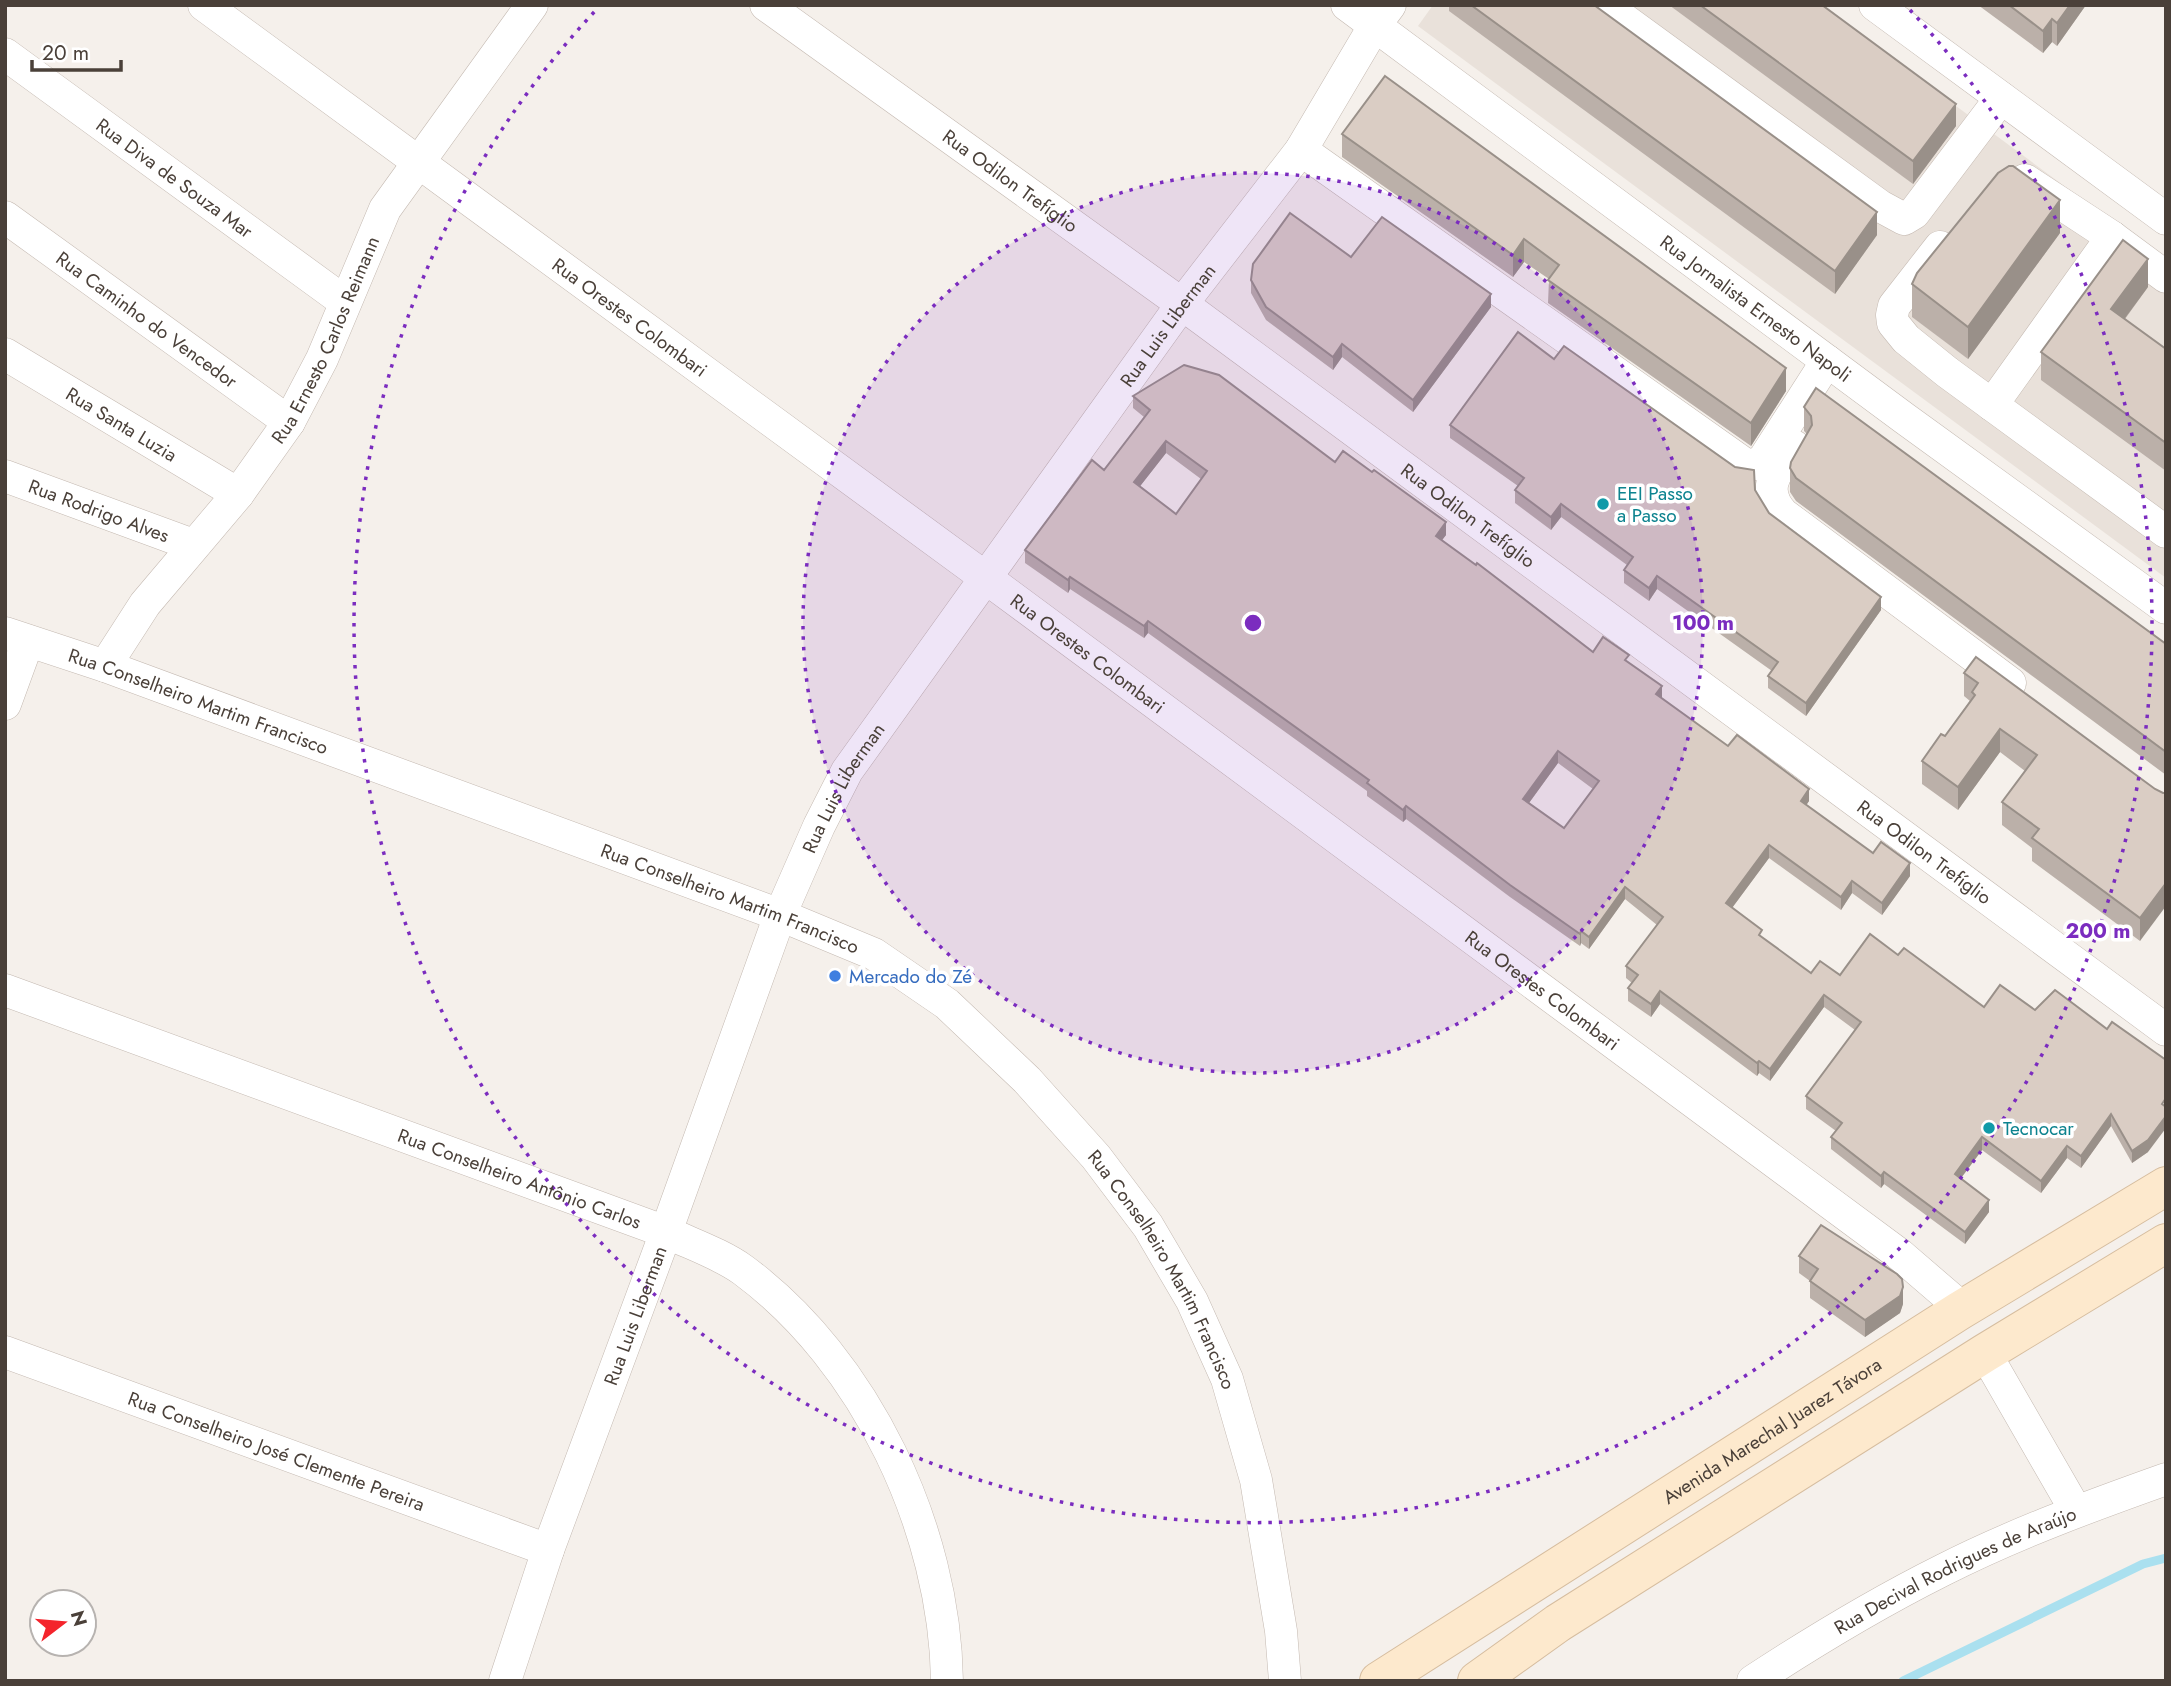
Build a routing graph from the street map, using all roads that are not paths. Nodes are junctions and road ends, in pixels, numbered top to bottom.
1 (204, 5) edge
2 (532, 5) edge
3 (766, 5) edge
4 (1347, 5) edge
5 (1604, 5) edge
6 (1875, 5) edge
7 (1382, 15) edge
8 (5, 54) edge
9 (2001, 98) junction
10 (1301, 150) junction
11 (418, 162) junction
12 (1995, 186) edge
13 (5, 217) edge
14 (2166, 219) edge
15 (1960, 222) edge
16 (2112, 237) junction
17 (2166, 277) edge
18 (345, 302) junction
19 (1182, 304) junction
20 (5, 355) edge
21 (1835, 366) junction
22 (1992, 405) junction
23 (289, 422) junction
24 (5, 476) edge
25 (238, 494) junction
26 (2166, 532) edge
27 (194, 545) junction
28 (986, 578) junction
29 (2166, 608) edge
30 (17, 637) edge
31 (105, 666) junction
32 (5, 704) edge
33 (2037, 704) edge
34 (780, 915) junction
35 (5, 990) edge
36 (2166, 1030) edge
37 (2166, 1186) edge
38 (666, 1232) junction
39 (2166, 1242) edge
40 (1963, 1309) junction
41 (5, 1352) edge
42 (1985, 1353) junction
43 (2166, 1479) edge
44 (2076, 1511) junction
45 (548, 1550) junction
46 (505, 1681) edge
47 (947, 1681) edge
48 (1285, 1681) edge
49 (1379, 1681) edge
50 (1477, 1681) edge
51 (1753, 1681) edge

1 - 11 street, Rua Orestes Colombari
2 - 11 street, Rua Ernesto Carlos Reimann
3 - 19 street, Rua Odilon Trefíglio
4 - 7 street, Rua Jornalista Ernesto Napoli
5 - 9 street
6 - 9 street
7 - 10 street, Rua Luis Liberman
7 - 21 street, Rua Jornalista Ernesto Napoli
8 - 18 street, Rua Diva de Souza Mar
9 - 14 street
10 - 19 street, Rua Luis Liberman
10 - 21 street
11 - 18 street, Rua Ernesto Carlos Reimann
11 - 28 street, Rua Orestes Colombari
12 - 16 street
13 - 23 street, Rua Caminho do Vencedor
15 - 22 street
16 - 17 street
16 - 22 street
18 - 23 street, Rua Ernesto Carlos Reimann
19 - 28 street, Rua Luis Liberman
19 - 36 street, Rua Odilon Trefíglio
20 - 25 street, Rua Santa Luzia
21 - 29 street, Rua Jornalista Ernesto Napoli
21 - 33 street
22 - 26 street
23 - 25 street, Rua Ernesto Carlos Reimann
24 - 27 street, Rua Rodrigo Alves
25 - 27 street, Rua Ernesto Carlos Reimann
27 - 31 street, Rua Ernesto Carlos Reimann
28 - 34 street, Rua Luis Liberman
28 - 40 street, Rua Orestes Colombari
30 - 31 street, Rua Conselheiro Martim Francisco
30 - 32 street
31 - 34 street, Rua Conselheiro Martim Francisco
34 - 38 street, Rua Luis Liberman
34 - 48 street, Rua Conselheiro Martim Francisco
35 - 38 street, Rua Conselheiro Antônio Carlos
37 - 40 street, Avenida Marechal Juarez Távora
38 - 45 street, Rua Luis Liberman
38 - 47 street, Rua Conselheiro Antônio Carlos
39 - 42 street
40 - 49 street, Avenida Marechal Juarez Távora
41 - 45 street, Rua Conselheiro José Clemente Pereira
42 - 44 street
42 - 50 street
43 - 44 street, Rua Decival Rodrigues de Araújo
44 - 51 street, Rua Decival Rodrigues de Araújo
45 - 46 street, Rua Luis Liberman

